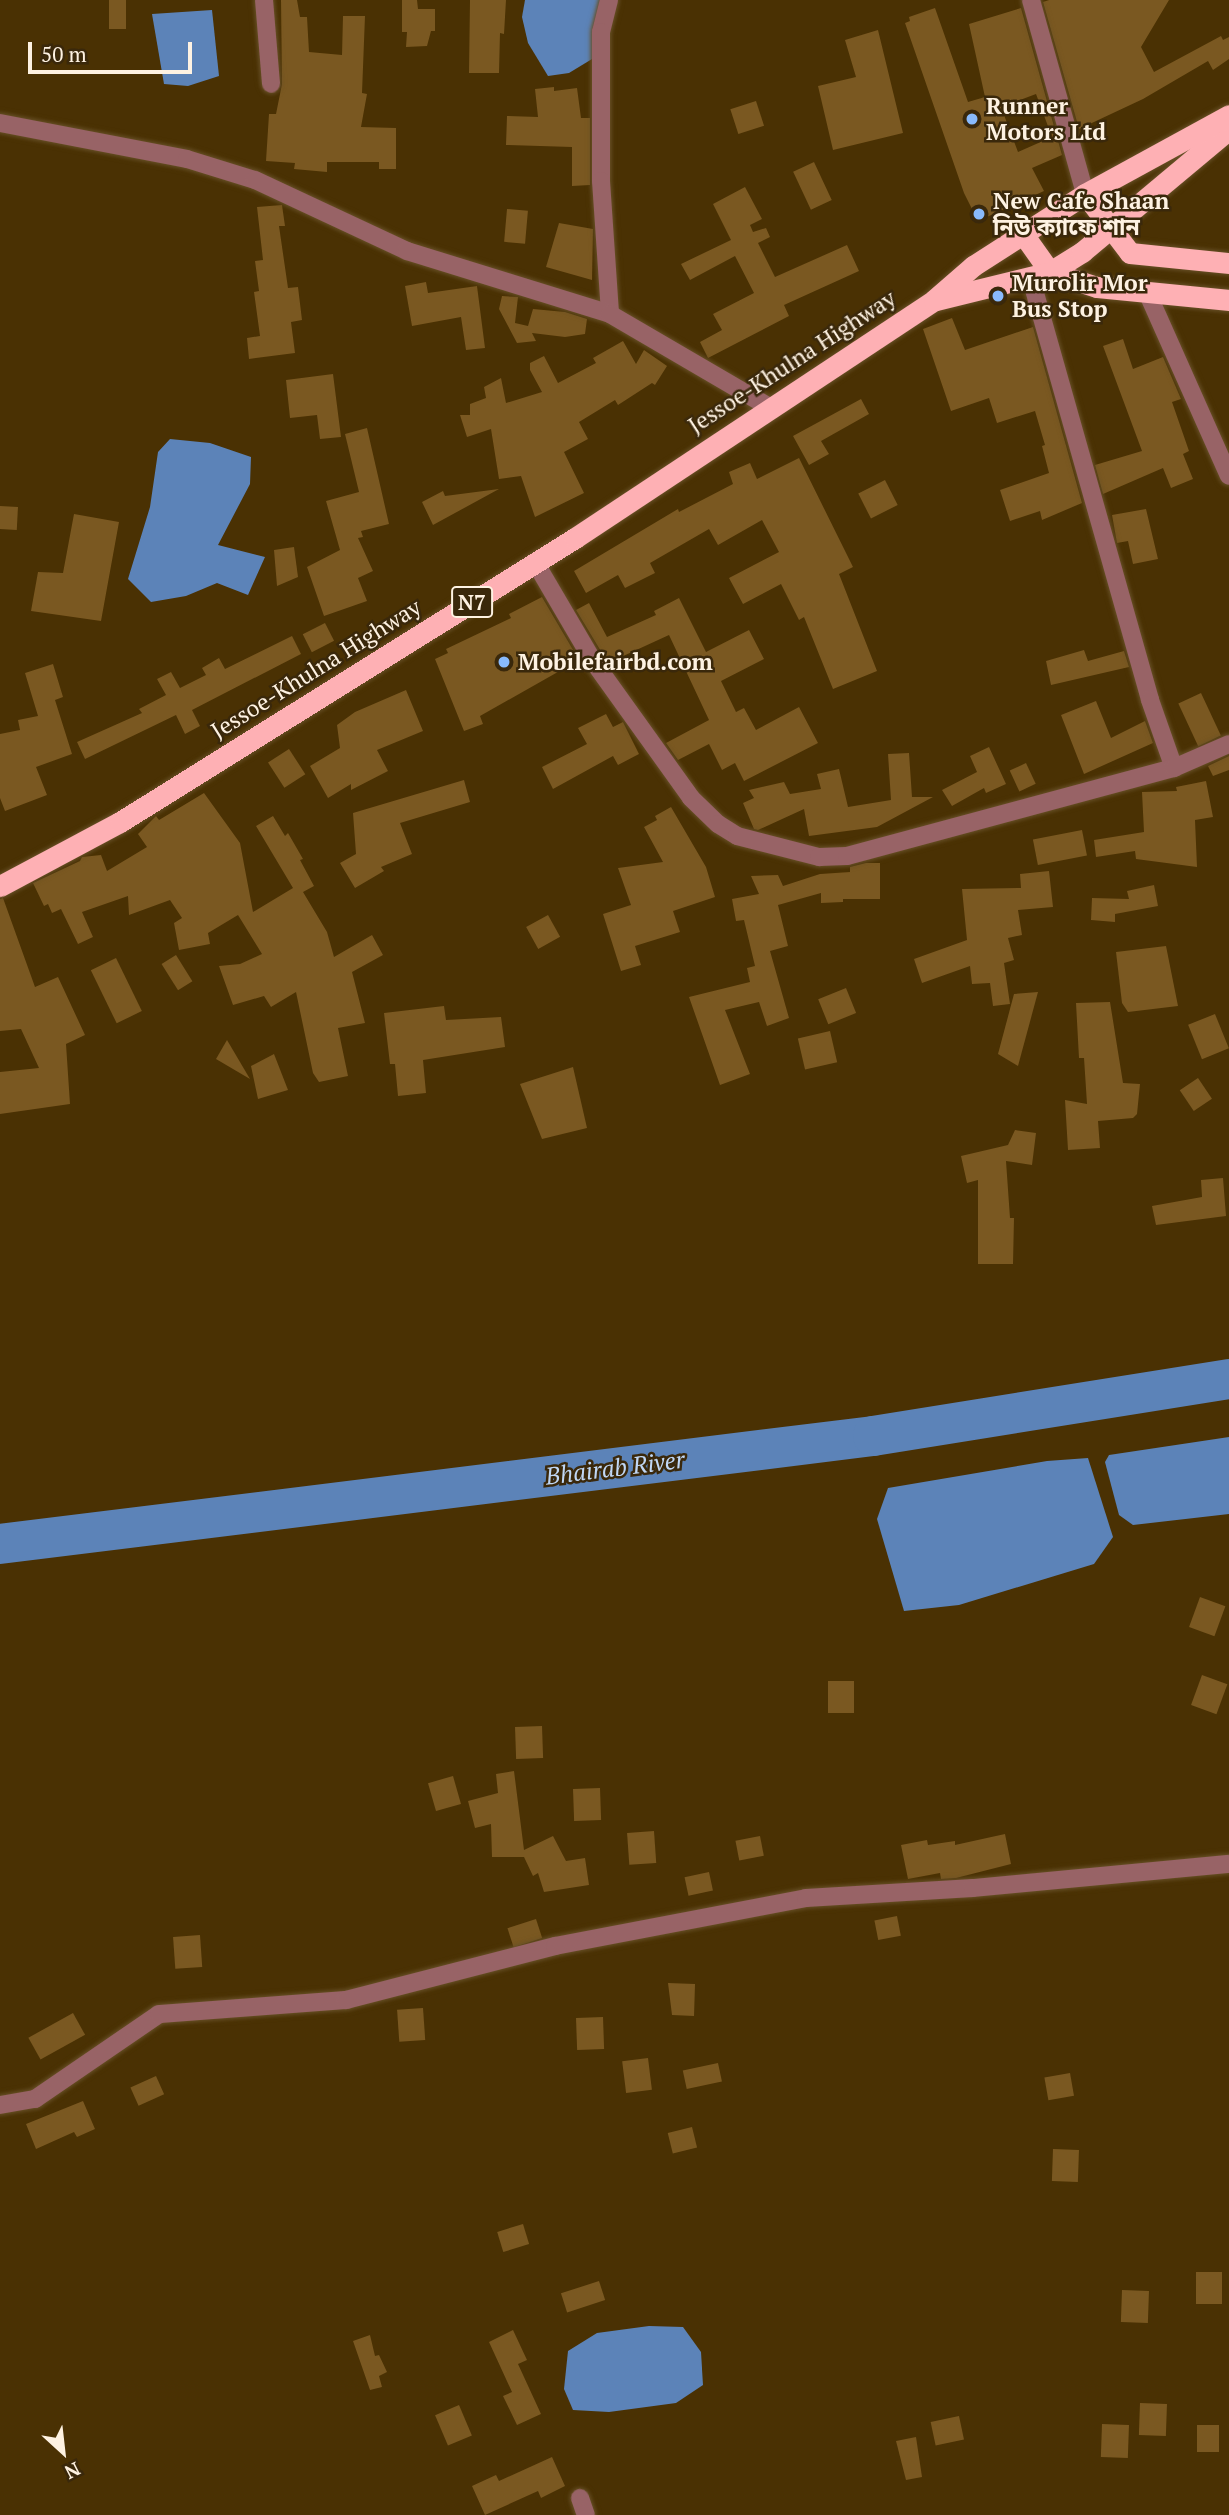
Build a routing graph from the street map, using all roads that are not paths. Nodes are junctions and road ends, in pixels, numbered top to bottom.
1 (264, 0) edge
2 (609, 0) edge
3 (1031, 0) edge
4 (271, 84) dead end
5 (1229, 115) edge
6 (0, 123) edge
7 (1229, 129) edge
8 (1085, 194) junction
9 (1110, 229) junction
10 (1023, 234) junction
11 (1229, 263) edge
12 (1041, 276) junction
13 (1147, 292) junction
14 (934, 300) junction
15 (1229, 300) edge
16 (610, 314) junction
17 (769, 407) junction
18 (1229, 476) edge
19 (535, 562) junction
20 (1229, 744) edge
21 (1174, 768) junction
22 (0, 886) edge
23 (1229, 1864) edge
24 (0, 2105) edge

1 - 4 street
2 - 16 street
3 - 8 street
5 - 8 highway, N7
6 - 16 street
7 - 9 highway, N7
8 - 9 highway
8 - 10 highway, N7
9 - 11 highway
9 - 12 highway, N7
10 - 12 highway
10 - 14 highway, N7
12 - 13 highway
12 - 14 highway, N7
12 - 21 street
13 - 15 highway
13 - 18 street
14 - 17 highway, Jessoe-Khulna Highway / N7
16 - 17 street
17 - 19 highway, Jessoe-Khulna Highway / N7
19 - 21 street
19 - 22 highway, Jessoe-Khulna Highway / N7
20 - 21 street
23 - 24 street

